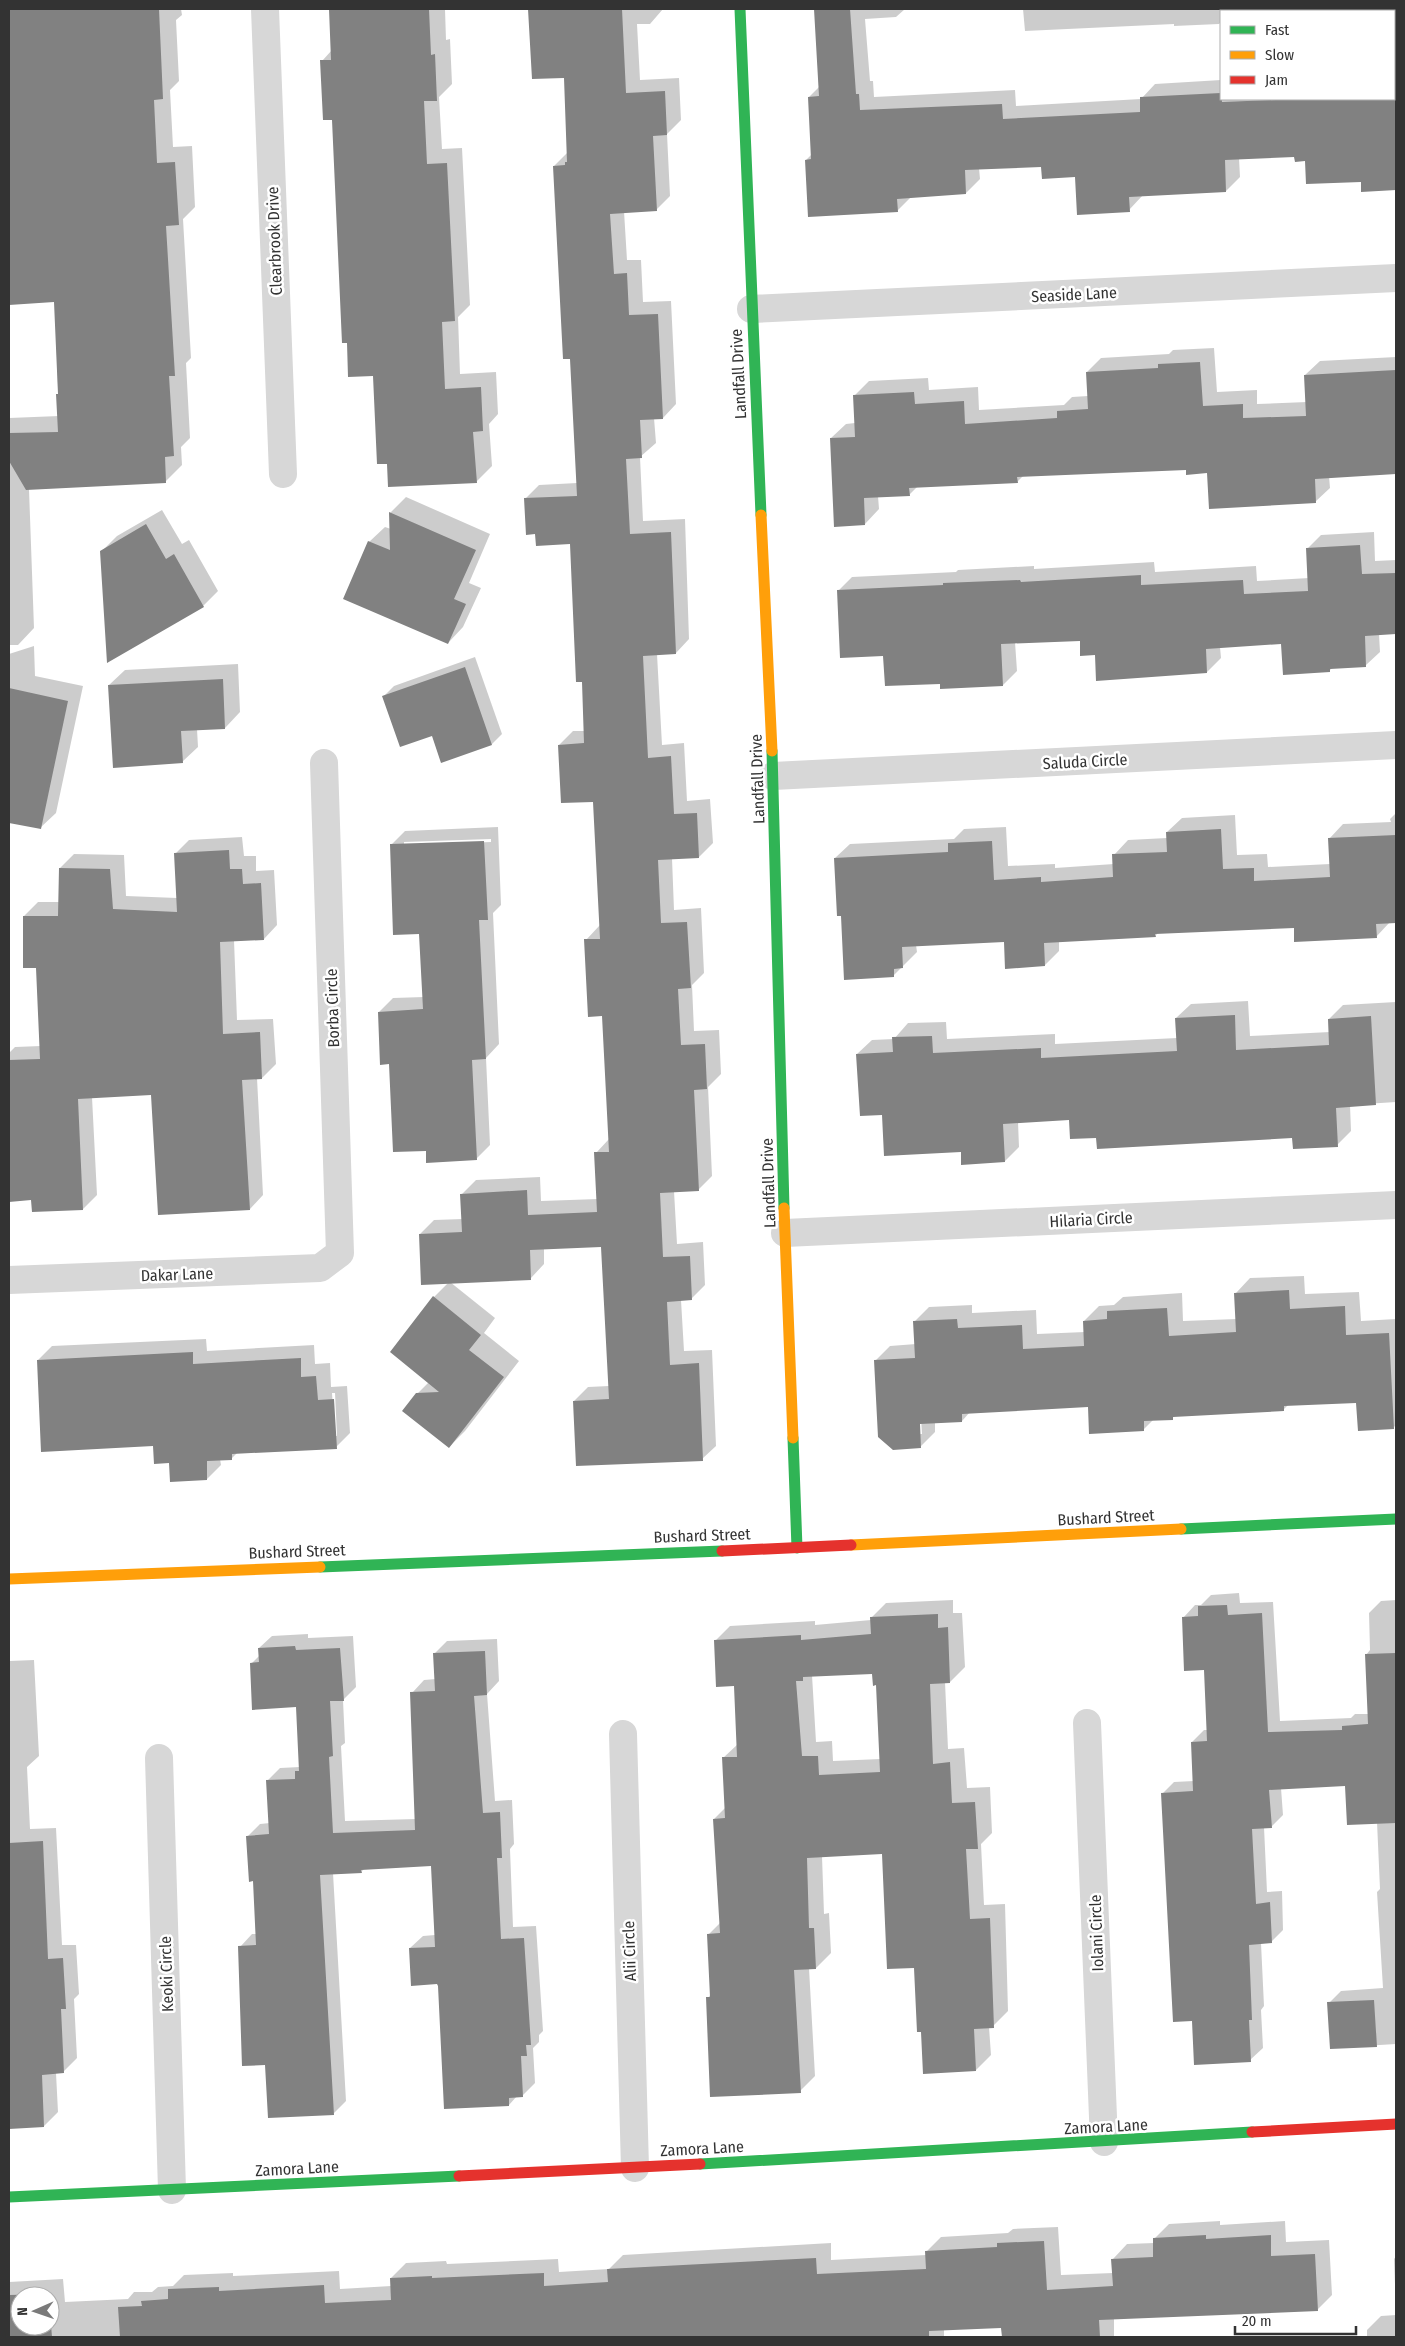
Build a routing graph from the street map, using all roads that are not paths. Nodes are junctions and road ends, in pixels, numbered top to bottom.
1 (265, 9) edge
2 (740, 9) edge
3 (1396, 278) edge
4 (751, 310) junction
5 (283, 474) dead end
6 (1396, 745) edge
7 (324, 763) dead end
8 (774, 776) junction
9 (1396, 1205) edge
10 (785, 1233) junction
11 (340, 1253) joint
12 (9, 1280) edge
13 (1396, 1519) edge
14 (797, 1548) junction
15 (9, 1579) edge
16 (1087, 1723) dead end
17 (623, 1734) dead end
18 (159, 1758) dead end
19 (1396, 2124) edge
20 (1104, 2142) junction
21 (634, 2168) junction
22 (172, 2190) junction
23 (9, 2197) edge

1 - 5 street, Clearbrook Drive
2 - 4 street, Landfall Drive
3 - 4 street, Seaside Lane
4 - 8 street, Landfall Drive
6 - 8 street, Saluda Circle
7 - 11 street, Borba Circle
8 - 10 street, Landfall Drive
9 - 10 street, Hilaria Circle
10 - 14 street, Landfall Drive
11 - 12 street, Dakar Lane
13 - 14 street, Bushard Street
14 - 15 street, Bushard Street
16 - 20 street, Iolani Circle
17 - 21 street, Alii Circle
18 - 22 street, Keoki Circle
19 - 20 street, Zamora Lane
20 - 21 street, Zamora Lane
21 - 22 street, Zamora Lane
22 - 23 street, Zamora Lane

